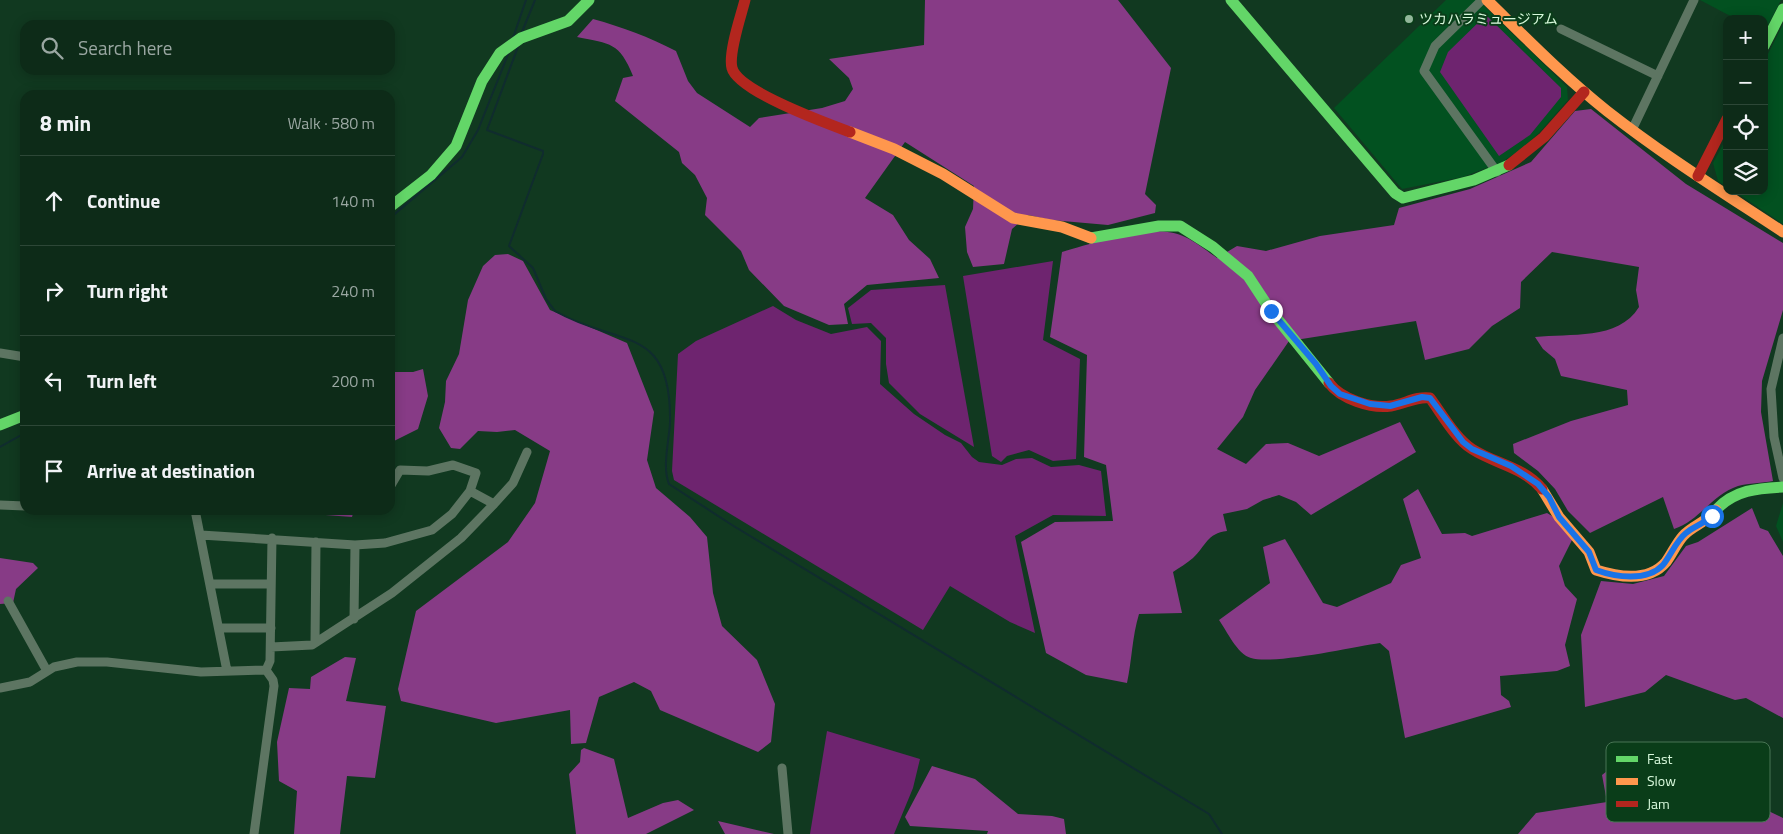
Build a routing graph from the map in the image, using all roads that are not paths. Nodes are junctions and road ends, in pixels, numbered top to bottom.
1 (589, 0) edge
2 (745, 0) edge
3 (1231, 0) edge
4 (1482, 0) edge
5 (1487, 0) edge
6 (1694, 0) edge
7 (1783, 9) edge
8 (1561, 30) dead end
9 (1768, 38) edge
10 (1658, 76) junction
11 (1584, 92) junction
12 (1723, 127) edge
13 (1632, 130) junction
14 (1497, 172) junction
15 (1698, 176) junction
16 (395, 203) edge
17 (1783, 232) edge
18 (1783, 338) edge
19 (0, 353) edge
20 (20, 356) edge
21 (20, 417) edge
22 (0, 425) edge
23 (527, 452) dead end
24 (1783, 478) edge
25 (395, 479) edge
26 (1783, 488) edge
27 (470, 491) junction
28 (494, 504) junction
29 (0, 505) edge
30 (20, 506) edge
31 (196, 515) edge
32 (201, 535) junction
33 (272, 538) junction
34 (316, 542) junction
35 (355, 545) junction
36 (210, 584) junction
37 (271, 584) junction
38 (8, 602) dead end
39 (354, 619) junction
40 (218, 628) junction
41 (270, 628) junction
42 (315, 643) junction
43 (270, 647) junction
44 (48, 670) junction
45 (266, 670) junction
46 (227, 671) junction
47 (0, 688) edge
48 (782, 768) dead end
49 (254, 834) edge
50 (788, 834) edge

1 - 16 street
2 - 26 street
3 - 14 street
4 - 14 street
5 - 11 street
6 - 10 street
7 - 9 street
8 - 10 street
10 - 13 street
11 - 13 street
11 - 14 street
12 - 15 street
13 - 15 street
15 - 17 street
18 - 24 street
19 - 20 street
21 - 22 street
23 - 28 street
25 - 27 street
27 - 28 street
27 - 35 street
28 - 39 street
29 - 30 street
31 - 32 street
32 - 33 street
32 - 36 street
33 - 34 street
33 - 37 street
34 - 35 street
34 - 42 street
35 - 39 street
36 - 37 street
36 - 40 street
37 - 41 street
38 - 44 street
39 - 42 street
40 - 41 street
40 - 46 street
41 - 43 street
42 - 43 street
43 - 45 street
44 - 46 street
44 - 47 street
45 - 46 street
45 - 49 street
48 - 50 street

